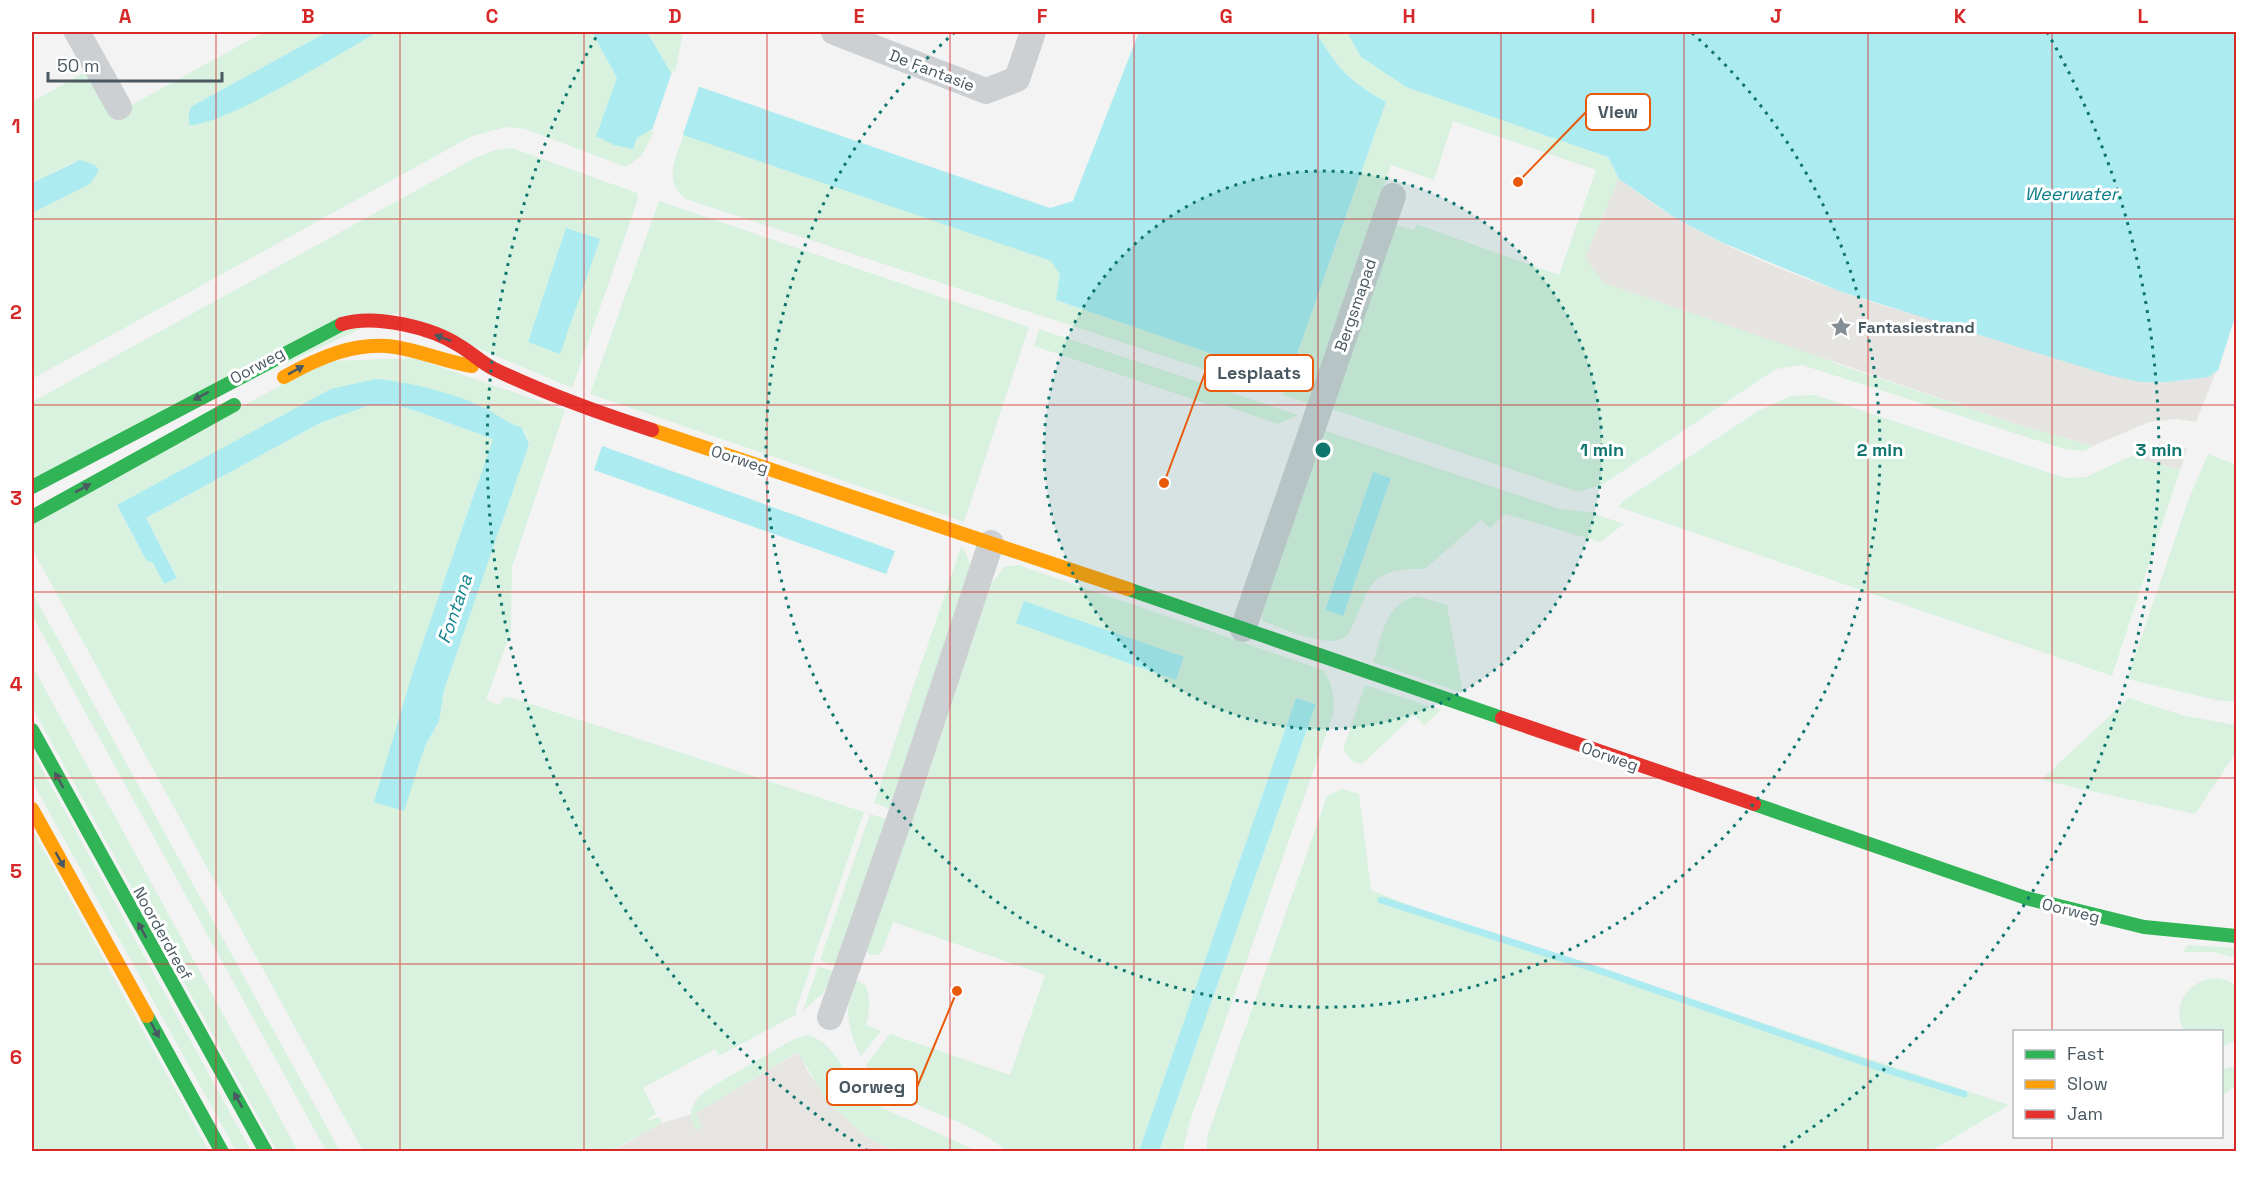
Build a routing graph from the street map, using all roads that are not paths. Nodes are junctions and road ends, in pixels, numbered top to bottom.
1 (77, 32) edge
2 (834, 32) edge
3 (1033, 32) edge
4 (119, 106) dead end
5 (1393, 196) dead end
6 (492, 368) junction
7 (274, 382) dead end
8 (244, 399) dead end
9 (32, 488) edge
10 (32, 517) edge
11 (991, 543) junction
12 (1243, 629) junction
13 (32, 730) edge
14 (32, 809) edge
15 (2236, 936) edge
16 (830, 1017) dead end
17 (222, 1152) edge
18 (266, 1152) edge

1 - 4 street
2 - 3 street, De Fantasie
5 - 12 street, Bergsmapad
7 -> 6 street, Oorweg
6 -> 9 street, Oorweg
6 - 11 street, Oorweg
10 -> 8 street, Oorweg
11 - 12 street, Oorweg
11 - 16 street
12 - 15 street, Oorweg
18 -> 13 street, Noorderdreef
14 -> 17 street

